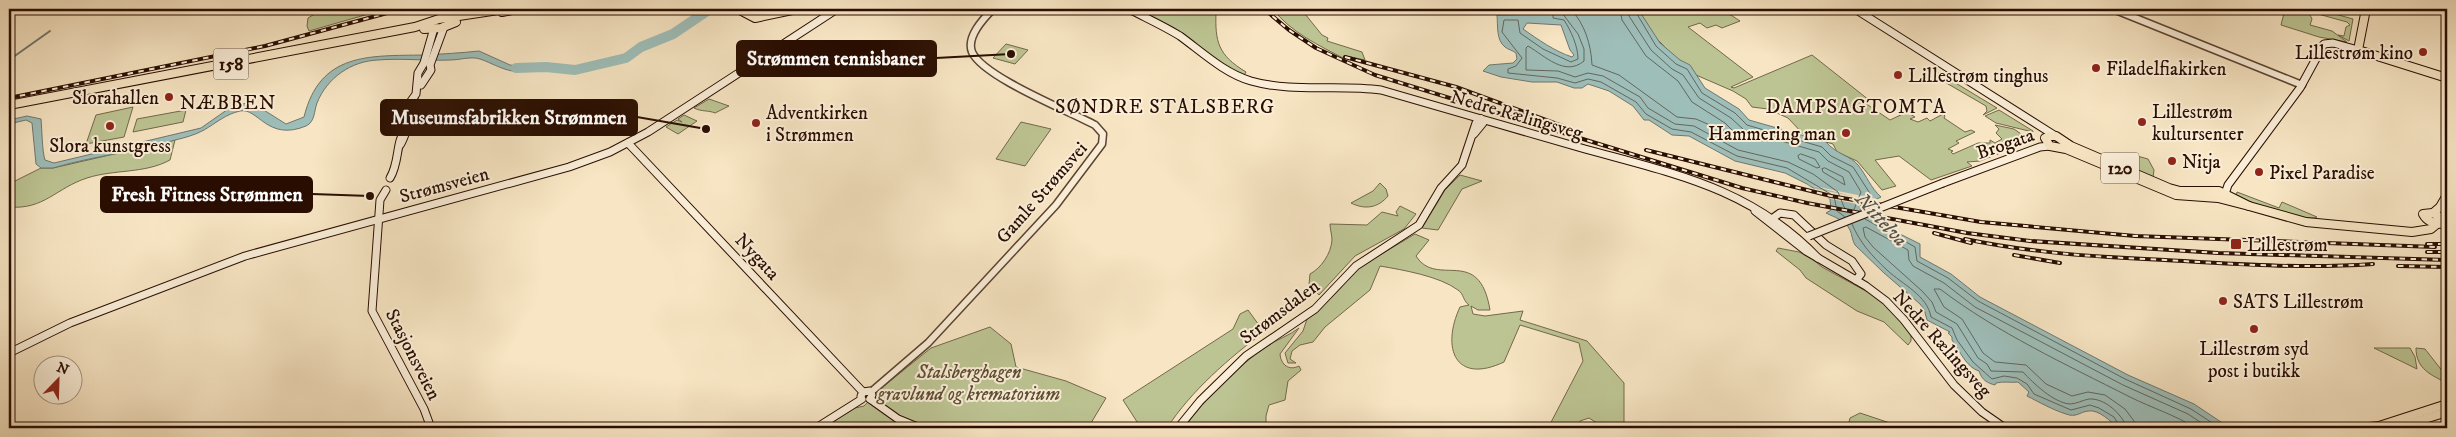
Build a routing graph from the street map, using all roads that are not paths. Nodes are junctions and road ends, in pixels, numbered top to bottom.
1 (505, 9) edge
2 (517, 9) edge
3 (738, 9) edge
4 (787, 9) edge
5 (797, 9) edge
6 (837, 9) edge
7 (993, 9) edge
8 (1129, 9) edge
9 (1849, 9) edge
10 (1855, 9) edge
11 (2113, 9) edge
12 (2366, 9) edge
13 (751, 10) edge
14 (763, 11) edge
15 (446, 22) junction
16 (434, 24) junction
17 (2358, 50) junction
18 (430, 54) junction
19 (2447, 77) edge
20 (2302, 85) junction
21 (9, 105) edge
22 (2012, 111) junction
23 (1480, 121) junction
24 (2048, 137) junction
25 (628, 143) junction
26 (2065, 144) junction
27 (2052, 147) junction
28 (1971, 172) junction
29 (1715, 188) junction
30 (2221, 195) junction
31 (2447, 195) edge
32 (2440, 207) junction
33 (2433, 212) junction
34 (378, 218) junction
35 (1773, 218) junction
36 (2429, 221) junction
37 (2444, 222) edge
38 (2425, 230) junction
39 (1783, 233) junction
40 (1801, 239) junction
41 (1818, 258) junction
42 (1856, 280) junction
43 (9, 353) edge
44 (867, 395) junction
45 (2447, 404) edge
46 (2447, 412) edge
47 (431, 428) edge
48 (816, 428) edge
49 (920, 428) edge
50 (1178, 428) edge
51 (2006, 428) edge
52 (2333, 428) edge
53 (2351, 428) edge
54 (2360, 428) edge
55 (2396, 428) edge

1 - 15 main road, 158
2 - 15 main road, 158
3 - 13 main road
4 - 14 main road
5 - 14 main road
6 - 25 main road, Strømsveien
7 - 44 street, Gamle Strømsvei
8 - 23 main road, Nedre Rælingsveg
9 - 22 main road
10 - 22 main road
11 - 20 street
12 - 17 main road
13 - 14 main road
15 - 16 main road, 158
15 - 18 main road, Stasjonsveien
16 - 18 main road, Stasjonsveien
16 - 21 main road, 158
17 - 19 main road
17 - 20 main road
18 - 34 main road, Stasjonsveien
20 - 30 main road
22 - 24 main road
23 - 29 main road, Nedre Rælingsveg
23 - 50 main road, Strømsdalen
24 - 26 main road, 120
24 - 27 main road
24 - 28 main road, Brogata
25 - 34 main road, Strømsveien
25 - 44 main road, Nygata
26 - 27 main road, 120
26 - 30 main road, 120
27 - 28 main road, Brogata
28 - 40 main road, Brogata, bridge
29 - 35 main road, Nedre Rælingsveg
29 - 39 main road, Nedre Rælingsveg
30 - 38 main road, 120
31 - 32 main road
32 - 33 main road
32 - 37 main road
33 - 36 main road
33 - 37 main road
34 - 43 main road, Strømsveien
34 - 47 main road, Stasjonsveien
35 - 40 main road, Nedre Rælingsveg
35 - 42 main road
36 - 37 main road
36 - 38 main road
37 - 38 main road, 120
39 - 40 main road, Nedre Rælingsveg
39 - 41 main road, Nedre Rælingsveg
40 - 41 main road, Nedre Rælingsveg
41 - 42 main road, Nedre Rælingsveg
42 - 51 main road, Nedre Rælingsveg
44 - 48 main road, Gamle Strømsvei
44 - 49 main road, Nygata
45 - 54 main road
46 - 55 main road
52 - 53 highway

